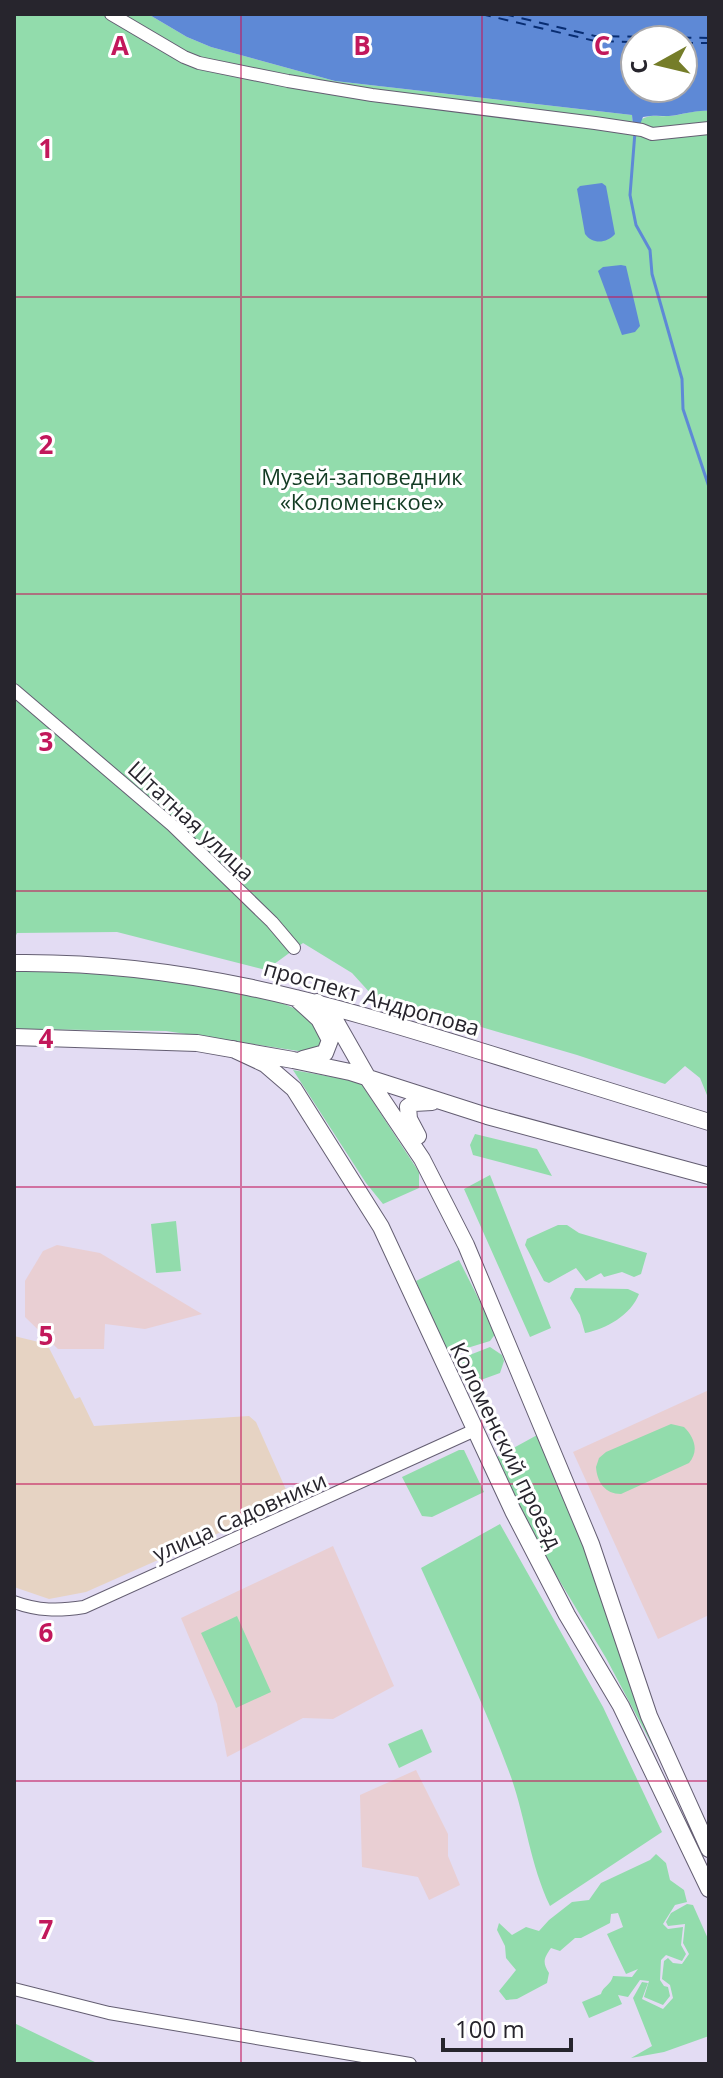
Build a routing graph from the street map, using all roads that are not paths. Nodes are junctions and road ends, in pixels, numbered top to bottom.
1 (111, 14) edge
2 (709, 128) edge
3 (14, 690) edge
4 (294, 948) dead end
5 (17, 964) edge
6 (292, 995) junction
7 (317, 1002) junction
8 (17, 1036) edge
9 (233, 1049) junction
10 (293, 1060) junction
11 (369, 1080) junction
12 (442, 1102) junction
13 (709, 1122) edge
14 (430, 1175) junction
15 (709, 1176) edge
16 (475, 1430) junction
17 (14, 1602) edge
18 (667, 1757) junction
19 (650, 1764) junction
20 (709, 1849) edge
21 (709, 1889) edge
22 (14, 1989) edge
23 (410, 2064) edge

1 - 2 street
3 - 4 street, Штатная улица
5 - 6 main road, проспект Андропова
6 - 7 main road, проспект Андропова
6 - 10 main road
7 - 11 main road, Коломенский проезд
7 - 13 main road, проспект Андропова
8 - 9 main road
9 - 10 main road
9 - 16 main road, Коломенский проезд
10 - 11 main road
11 - 12 main road
11 - 14 main road, Коломенский проезд
12 - 14 main road
12 - 15 main road
14 - 18 main road, Коломенский проезд
16 - 17 street, улица Садовники
16 - 19 main road, Коломенский проезд
18 - 19 street
18 - 20 main road, Коломенский проезд
19 - 21 main road, Коломенский проезд
22 - 23 street

